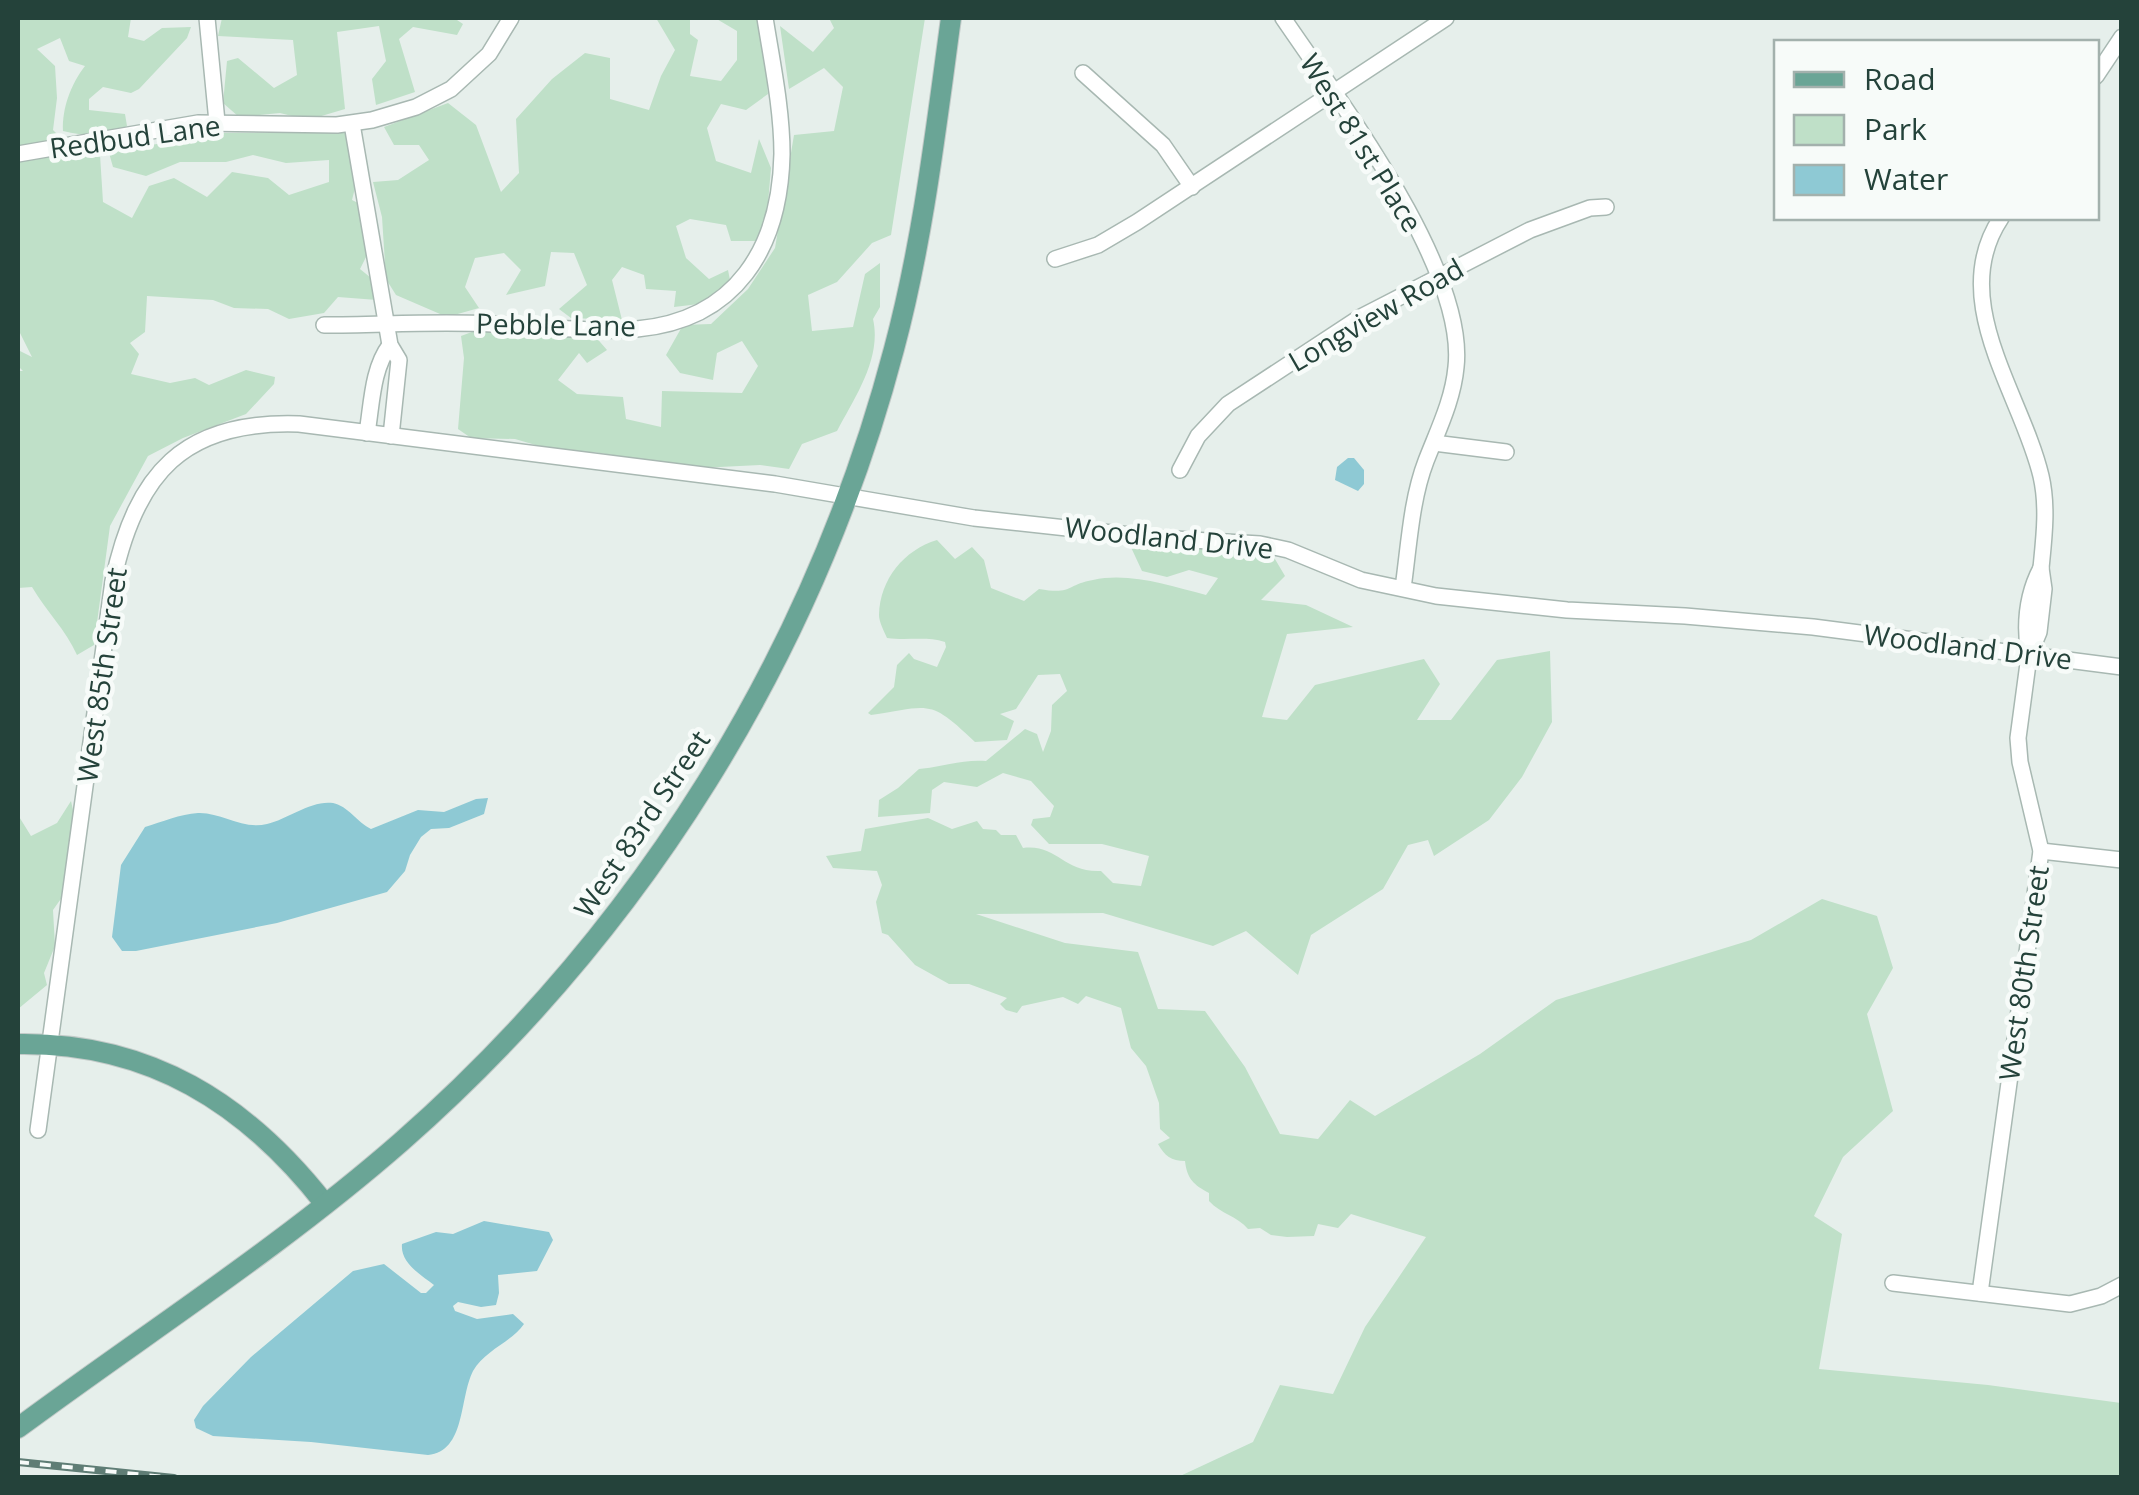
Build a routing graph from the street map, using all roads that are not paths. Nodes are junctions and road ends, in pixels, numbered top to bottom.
1 (207, 18) edge
2 (511, 18) edge
3 (765, 18) edge
4 (951, 18) edge
5 (1283, 18) edge
6 (1446, 18) edge
7 (2122, 38) edge
8 (1082, 72) dead end
9 (2099, 72) edge
10 (1332, 91) junction
11 (217, 122) junction
12 (352, 124) junction
13 (18, 154) edge
14 (1192, 188) junction
15 (1606, 207) dead end
16 (2000, 220) edge
17 (1055, 260) dead end
18 (1439, 276) junction
19 (324, 325) dead end
20 (388, 325) junction
21 (390, 345) junction
22 (368, 432) junction
23 (391, 436) junction
24 (1434, 443) junction
25 (1506, 452) dead end
26 (1180, 470) dead end
27 (849, 495) junction
28 (1403, 588) junction
29 (2029, 656) junction
30 (2122, 667) edge
31 (2040, 850) junction
32 (2122, 860) edge
33 (18, 1044) edge
34 (51, 1044) junction
35 (38, 1130) dead end
36 (325, 1204) junction
37 (1894, 1283) dead end
38 (2122, 1286) edge
39 (1980, 1293) junction
40 (18, 1428) edge

1 - 11 street
2 - 12 street, Redbud Lane
3 - 20 street, Pebble Lane
4 - 27 main road, West 83rd Street
5 - 10 street, West 81st Place
6 - 10 street
7 - 9 street
8 - 14 street
10 - 14 street
10 - 18 street, West 81st Place
11 - 12 street, Redbud Lane
11 - 13 street, Redbud Lane
12 - 20 street
14 - 17 street
15 - 18 street, Longview Road
16 - 29 street, West 80th Street
18 - 24 street, West 81st Place
18 - 26 street, Longview Road
19 - 20 street, Pebble Lane
20 - 21 street
21 - 22 street
21 - 23 street
22 - 23 street, West 85th Street
22 - 34 street, West 85th Street
23 - 27 street, Woodland Drive
24 - 25 street
24 - 28 street, West 81st Place
27 - 28 street, Woodland Drive
27 - 36 main road, West 83rd Street
28 - 29 street, Woodland Drive
29 - 30 street, Woodland Drive
29 - 31 street, West 80th Street
31 - 32 street
31 - 39 street, West 80th Street
33 - 34 main road
34 - 35 street, West 85th Street
34 - 36 main road
36 - 40 main road, West 83rd Street
37 - 39 street
38 - 39 street

